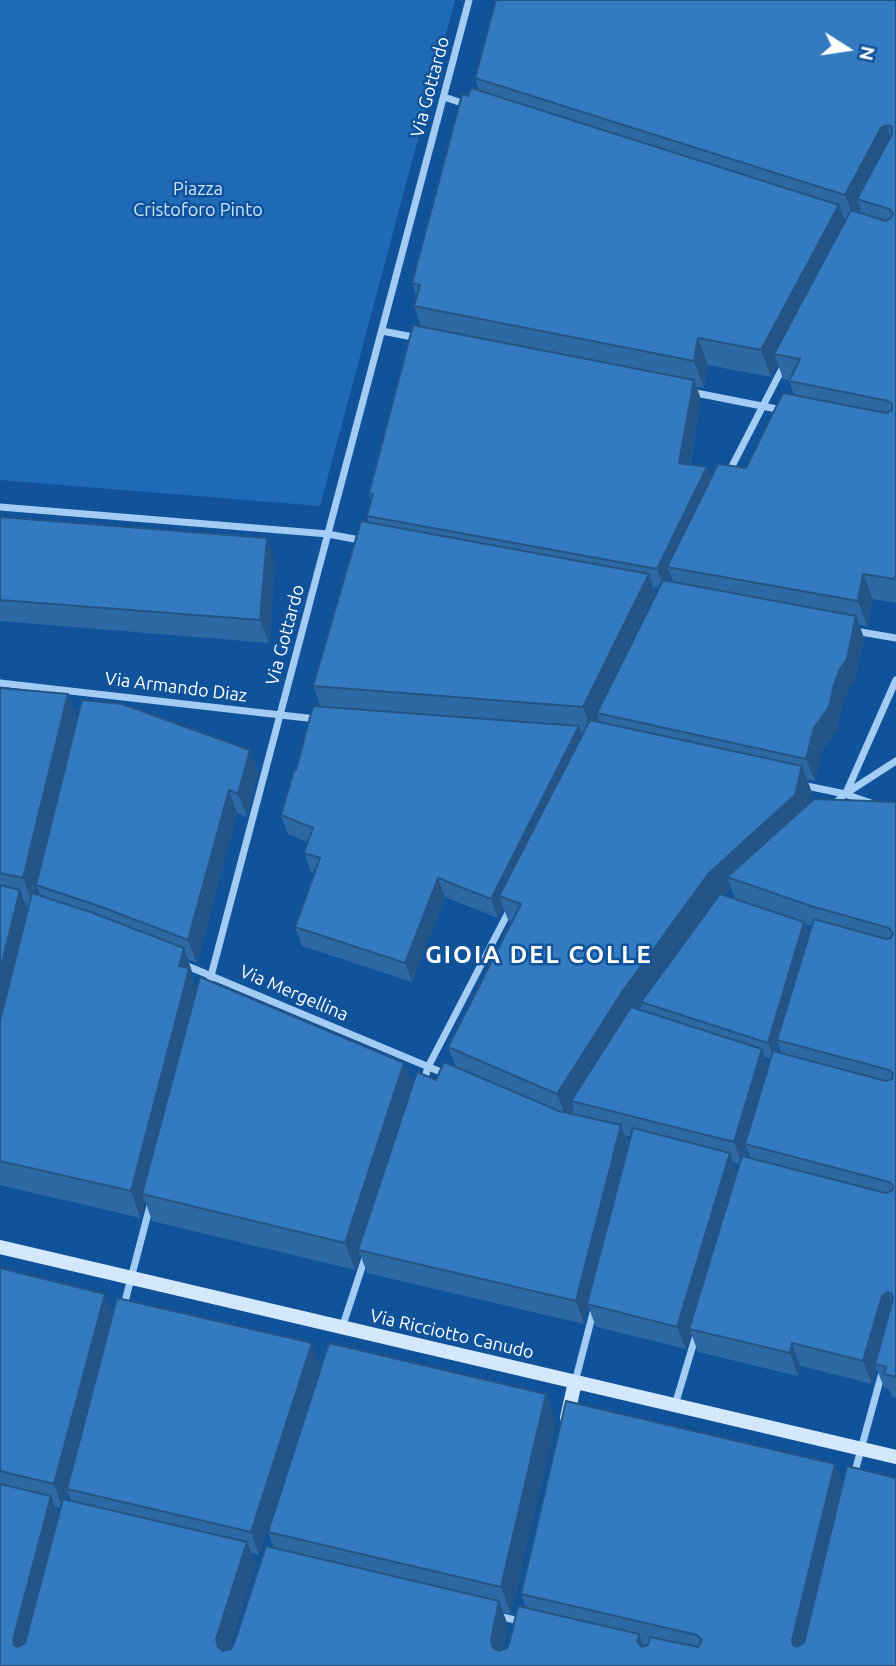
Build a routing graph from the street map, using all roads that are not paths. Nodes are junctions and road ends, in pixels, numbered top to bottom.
1 (469, 0) edge
2 (444, 97) junction
3 (482, 109) edge
4 (382, 331) junction
5 (423, 339) edge
6 (788, 359) edge
7 (681, 390) edge
8 (762, 406) junction
9 (789, 411) edge
10 (727, 477) edge
11 (0, 507) edge
12 (328, 534) junction
13 (369, 542) edge
14 (842, 628) edge
15 (896, 638) edge
16 (896, 680) edge
17 (0, 683) edge
18 (91, 693) junction
19 (88, 706) edge
20 (280, 716) junction
21 (321, 719) edge
22 (896, 761) edge
23 (793, 783) edge
24 (845, 794) junction
25 (883, 807) edge
26 (825, 812) edge
27 (516, 897) edge
28 (176, 961) edge
29 (211, 975) junction
30 (204, 1001) edge
31 (429, 1067) junction
32 (454, 1078) edge
33 (420, 1093) edge
34 (152, 1199) edge
35 (0, 1247) edge
36 (368, 1250) edge
37 (131, 1278) junction
38 (596, 1302) edge
39 (120, 1318) edge
40 (699, 1327) edge
41 (340, 1335) junction
42 (885, 1359) edge
43 (575, 1382) junction
44 (675, 1405) junction
45 (563, 1435) edge
46 (860, 1449) junction
47 (896, 1457) edge
48 (850, 1490) edge
49 (494, 1615) edge
50 (524, 1622) edge

1 - 2 street, Via Gottardo
2 - 3 street
2 - 4 street, Via Gottardo
4 - 5 street
4 - 12 street, Via Gottardo
6 - 8 street
7 - 8 street
8 - 9 street
8 - 10 street
11 - 12 street
12 - 13 street
12 - 20 street, Via Gottardo
14 - 15 street
16 - 24 street
17 - 18 street, Via Armando Diaz
18 - 19 street
18 - 20 street, Via Armando Diaz
20 - 21 street, Via Armando Diaz
20 - 29 street, Via Gottardo
22 - 24 street
23 - 24 street
24 - 25 street
24 - 26 street
27 - 31 street
28 - 29 street, Via Mergellina
29 - 30 street, Via Gottardo
29 - 31 street, Via Mergellina
31 - 32 street, Via Mergellina
31 - 33 street
34 - 37 street
35 - 37 main road, Via Ricciotto Canudo
36 - 41 street
37 - 39 street
37 - 41 main road, Via Ricciotto Canudo
38 - 43 street
40 - 44 street
41 - 43 main road, Via Ricciotto Canudo
42 - 46 street
43 - 44 main road, Via Ricciotto Canudo
43 - 45 main road
44 - 46 main road, Via Ricciotto Canudo
46 - 47 main road, Via Ricciotto Canudo
46 - 48 street
49 - 50 street

